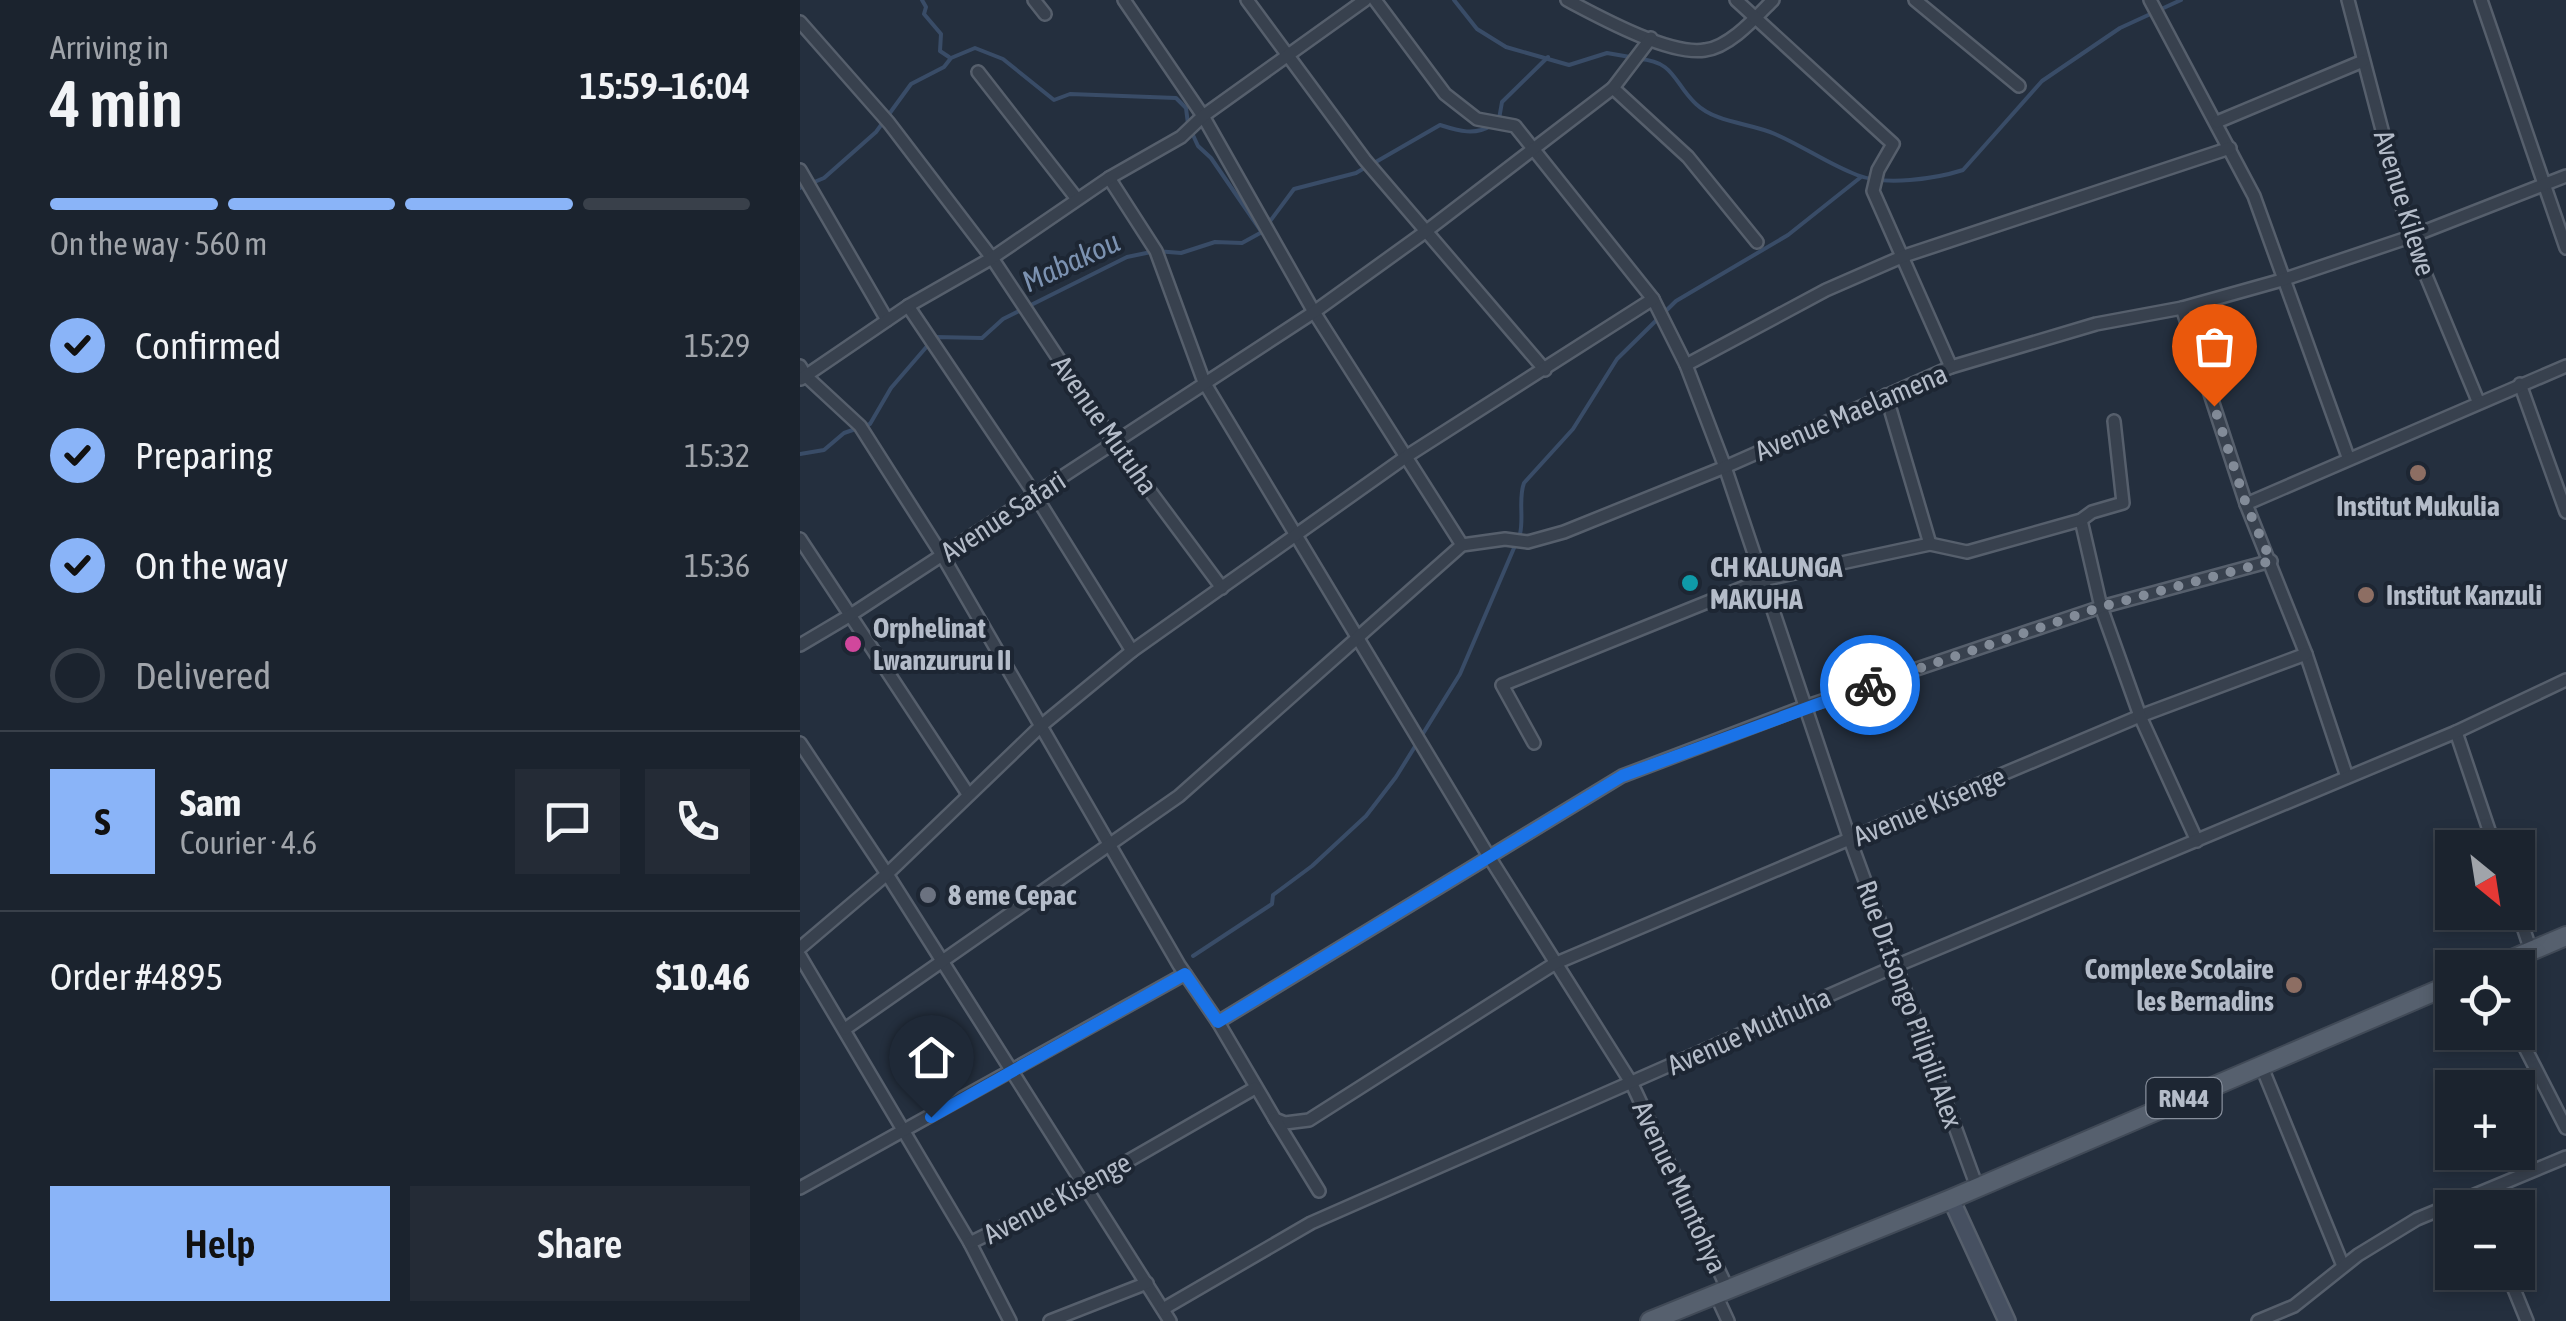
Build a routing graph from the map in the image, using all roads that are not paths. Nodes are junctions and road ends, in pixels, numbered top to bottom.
1 (1034, 0) edge
2 (1124, 0) edge
3 (1247, 0) edge
4 (1365, 0) edge
5 (1375, 0) edge
6 (1567, 0) edge
7 (1736, 0) edge
8 (1774, 0) edge
9 (1915, 0) edge
10 (2348, 0) edge
11 (2481, 0) edge
12 (2156, 7) edge
13 (1045, 14) dead end
14 (1756, 17) junction
15 (800, 22) edge
16 (1650, 38) junction
17 (1288, 57) junction
18 (2363, 60) junction
19 (978, 72) dead end
20 (2019, 86) dead end
21 (1613, 88) junction
22 (1203, 116) junction
23 (2217, 122) junction
24 (2230, 148) junction
25 (1533, 150) junction
26 (800, 170) edge
27 (2566, 176) edge
28 (1109, 178) junction
29 (2543, 186) junction
30 (1078, 199) junction
31 (1426, 232) junction
32 (2410, 236) junction
33 (1756, 242) dead end
34 (2566, 248) edge
35 (1904, 256) junction
36 (992, 258) junction
37 (2282, 280) junction
38 (908, 306) junction
39 (2182, 308) junction
40 (1659, 309) junction
41 (1314, 312) junction
42 (887, 320) junction
43 (1686, 364) junction
44 (2566, 366) edge
45 (1951, 368) junction
46 (1545, 370) junction
47 (802, 374) edge
48 (1204, 382) junction
49 (2520, 384) junction
50 (1886, 394) junction
51 (2478, 402) junction
52 (2114, 421) dead end
53 (1115, 444) junction
54 (1407, 456) junction
55 (2348, 457) junction
56 (1725, 467) junction
57 (1035, 495) junction
58 (2246, 504) junction
59 (2566, 512) edge
60 (2080, 520) junction
61 (1294, 535) junction
62 (800, 539) edge
63 (1462, 544) junction
64 (1930, 544) junction
65 (942, 554) junction
66 (2271, 561) junction
67 (1762, 580) junction
68 (1222, 588) junction
69 (2101, 607) junction
70 (849, 616) junction
71 (1358, 638) junction
72 (800, 645) edge
73 (1132, 651) junction
74 (2306, 654) junction
75 (2566, 680) edge
76 (1804, 708) junction
77 (2140, 716) junction
78 (1042, 725) junction
79 (2456, 732) junction
80 (800, 743) edge
81 (1534, 743) dead end
82 (2347, 777) junction
83 (968, 794) junction
84 (2489, 830) edge
85 (1850, 840) junction
86 (2198, 842) junction
87 (1109, 847) junction
88 (1488, 855) junction
89 (887, 874) junction
90 (2566, 936) edge
91 (800, 948) edge
92 (2533, 950) edge
93 (800, 956) edge
94 (943, 962) junction
95 (1554, 964) junction
96 (1898, 965) junction
97 (1185, 974) junction
98 (2435, 991) edge
99 (1218, 1022) junction
100 (845, 1029) junction
101 (2526, 1050) edge
102 (2262, 1065) junction
103 (1012, 1070) junction
104 (1632, 1084) junction
105 (1256, 1088) junction
106 (1275, 1119) junction
107 (2566, 1128) edge
108 (904, 1133) junction
109 (2566, 1157) edge
110 (1083, 1186) junction
111 (1976, 1187) junction
112 (800, 1188) edge
113 (2485, 1190) edge
114 (1319, 1191) dead end
115 (1950, 1199) junction
116 (2435, 1211) edge
117 (970, 1244) junction
118 (2343, 1266) junction
119 (1147, 1282) junction
120 (2515, 1290) edge
121 (1722, 1292) junction
122 (1163, 1309) junction
123 (1010, 1321) edge
124 (1050, 1321) edge
125 (1170, 1321) edge
126 (1650, 1321) edge
127 (1728, 1321) edge
128 (2007, 1321) edge
129 (2258, 1321) edge
130 (2527, 1321) edge

1 - 13 street
2 - 22 street
3 - 17 street
4 - 17 street
5 - 25 street, Rue Dr.tsongo Pilipili Alex
6 - 16 street
7 - 14 street
8 - 14 street
9 - 20 street
10 - 18 street, Avenue Kilewe
11 - 29 street
12 - 23 street
14 - 16 street
14 - 35 street
15 - 36 street, Avenue Mutuha
16 - 21 street, Avenue Safari
17 - 22 street
17 - 31 street
18 - 23 street
18 - 32 street, Avenue Kilewe
19 - 30 street
21 - 25 street, Avenue Safari
21 - 33 street
22 - 28 street
22 - 41 street
23 - 24 street
24 - 35 street
24 - 37 street
25 - 31 street, Avenue Safari
25 - 40 street, Rue Dr.tsongo Pilipili Alex
26 - 42 street
27 - 29 street
28 - 30 street
28 - 48 street, Avenue Muntohya
29 - 32 street
29 - 34 street
30 - 36 street
31 - 41 street, Avenue Safari
31 - 46 street
32 - 37 street
32 - 51 street, Avenue Kilewe
35 - 43 street
35 - 45 street
36 - 38 street
36 - 53 street, Avenue Mutuha
37 - 39 street
37 - 55 street
38 - 42 street
38 - 57 street
39 - 45 street, Avenue Maelamena
39 - 58 street
40 - 43 street, Rue Dr.tsongo Pilipili Alex
40 - 46 street
41 - 48 street, Avenue Safari
41 - 54 street
42 - 47 street
43 - 56 street, Rue Dr.tsongo Pilipili Alex
44 - 49 street
45 - 50 street, Avenue Maelamena
46 - 54 street
47 - 65 street
48 - 53 street, Avenue Safari
48 - 61 street, Avenue Muntohya
49 - 51 street
49 - 59 street
50 - 56 street, Avenue Maelamena
50 - 64 street
51 - 55 street
52 - 60 street
53 - 57 street, Avenue Safari
53 - 68 street, Avenue Mutuha
54 - 61 street
54 - 63 street
55 - 58 street
56 - 63 street, Avenue Maelamena
56 - 67 street, Rue Dr.tsongo Pilipili Alex
57 - 65 street, Avenue Safari
57 - 73 street
58 - 66 street
60 - 64 street
60 - 69 street
61 - 68 street
61 - 71 street, Avenue Muntohya
62 - 70 street
63 - 71 street
64 - 67 street
65 - 70 street, Avenue Safari
65 - 78 street
66 - 69 street
66 - 74 street
67 - 76 street, Rue Dr.tsongo Pilipili Alex
67 - 81 street
68 - 73 street
69 - 76 street
69 - 77 street
70 - 72 street, Avenue Safari
70 - 83 street
71 - 87 street
71 - 88 street, Avenue Muntohya
73 - 78 street
74 - 77 street, Avenue Kisenge
74 - 82 street
75 - 79 street, Avenue Muthuha
76 - 85 street, Rue Dr.tsongo Pilipili Alex
76 - 88 street
77 - 85 street, Avenue Kisenge
77 - 86 street
78 - 83 street
78 - 87 street
79 - 82 street, Avenue Muthuha
79 - 84 street
80 - 89 street
82 - 86 street, Avenue Muthuha
83 - 89 street
85 - 95 street, Avenue Kisenge
85 - 96 street, Rue Dr.tsongo Pilipili Alex
86 - 96 street, Avenue Muthuha
87 - 94 street
87 - 97 street
88 - 95 street, Avenue Muntohya
88 - 99 street
89 - 91 street
89 - 94 street
90 - 92 main road
93 - 100 street, Avenue Kisenge
94 - 100 street
94 - 103 street
95 - 104 street, Avenue Muntohya
95 - 106 street, Avenue Kisenge
96 - 104 street, Avenue Muthuha
96 - 111 street, Rue Dr.tsongo Pilipili Alex
97 - 99 street
97 - 103 street
98 - 102 main road, RN44
99 - 105 street
100 - 108 street, Avenue Kisenge
101 - 107 street
102 - 111 main road, RN44
102 - 118 street
103 - 108 street
103 - 110 street
104 - 121 street, Avenue Muntohya
104 - 122 street, Avenue Muthuha
105 - 106 street
105 - 110 street, Avenue Kisenge
106 - 114 street
108 - 112 street
108 - 117 street, Avenue Kisenge
109 - 113 street
110 - 117 street, Avenue Kisenge
110 - 119 street
111 - 115 main road, RN44
115 - 121 main road, RN44
115 - 128 street
116 - 118 street
117 - 123 street
118 - 129 street
119 - 122 street
119 - 124 street
120 - 130 street
121 - 126 main road, RN44
121 - 127 street, Avenue Muntohya
122 - 125 street

